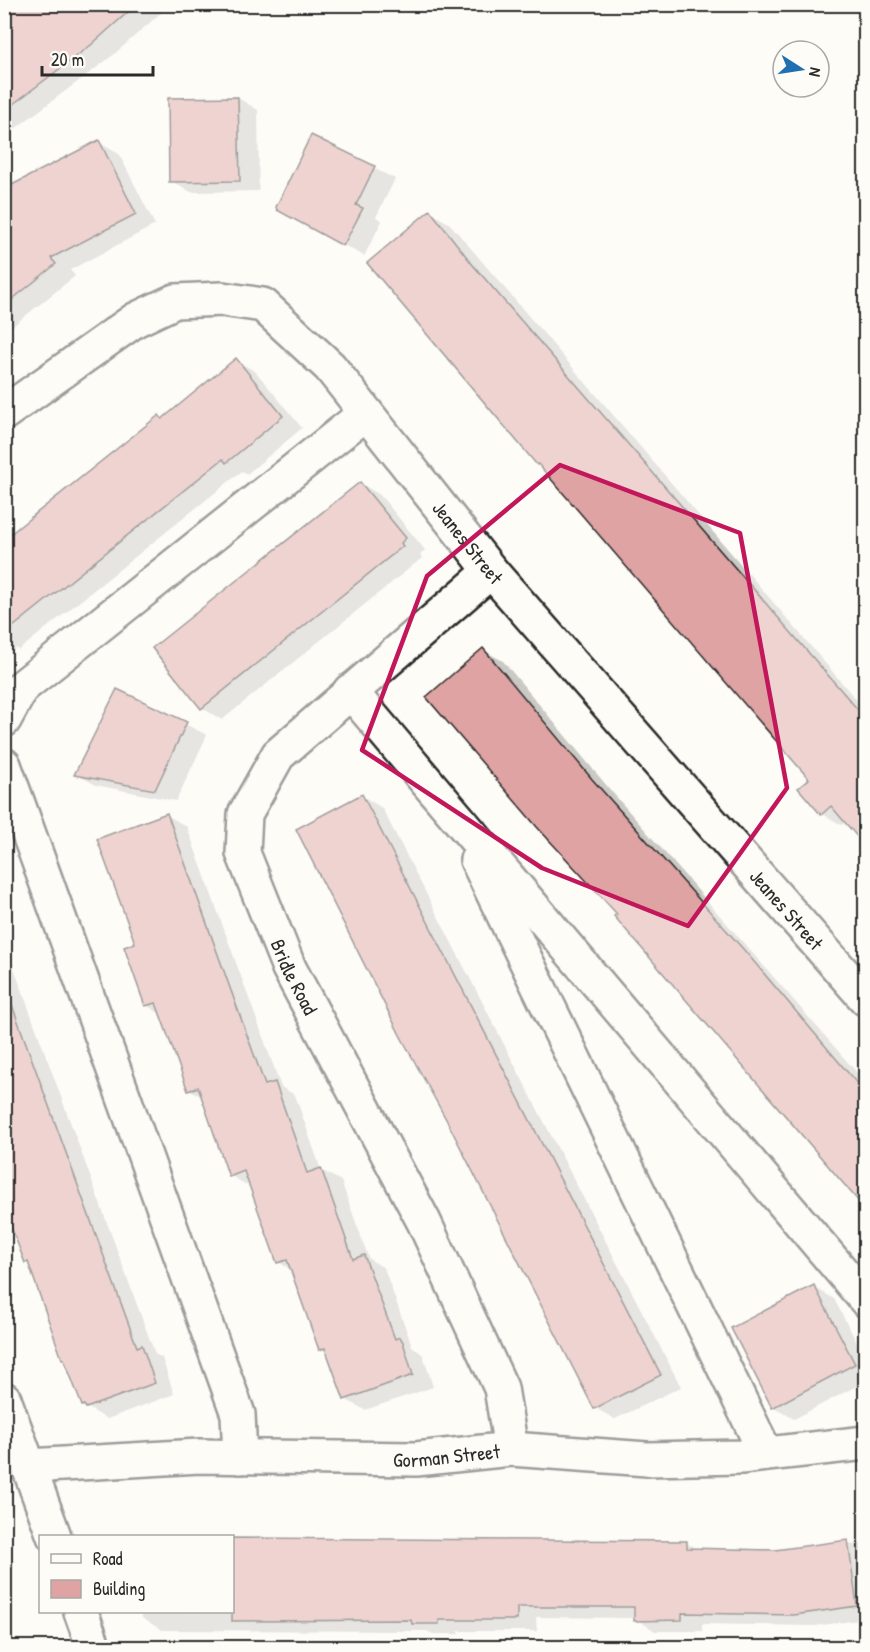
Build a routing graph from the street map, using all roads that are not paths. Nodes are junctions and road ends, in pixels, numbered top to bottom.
1 (4, 413) edge
2 (366, 413) junction
3 (491, 571) junction
4 (350, 691) junction
5 (4, 720) edge
6 (4, 765) edge
7 (456, 816) junction
8 (866, 999) edge
9 (866, 1300) edge
10 (4, 1399) edge
11 (866, 1443) edge
12 (511, 1449) junction
13 (766, 1454) junction
14 (240, 1457) junction
15 (29, 1466) junction
16 (54, 1535) edge
17 (82, 1613) edge
18 (94, 1647) edge

1 - 2 street, Jeanes Street
2 - 3 street, Jeanes Street
2 - 5 street
3 - 4 street, Bridle Road
3 - 8 street, Jeanes Street
4 - 7 street
4 - 12 street, Bridle Road
6 - 14 street
7 - 9 street
7 - 13 street
10 - 15 street
11 - 13 street, Gorman Street
12 - 13 street, Gorman Street
12 - 14 street, Gorman Street
14 - 15 street, Gorman Street
15 - 16 street
17 - 18 street

